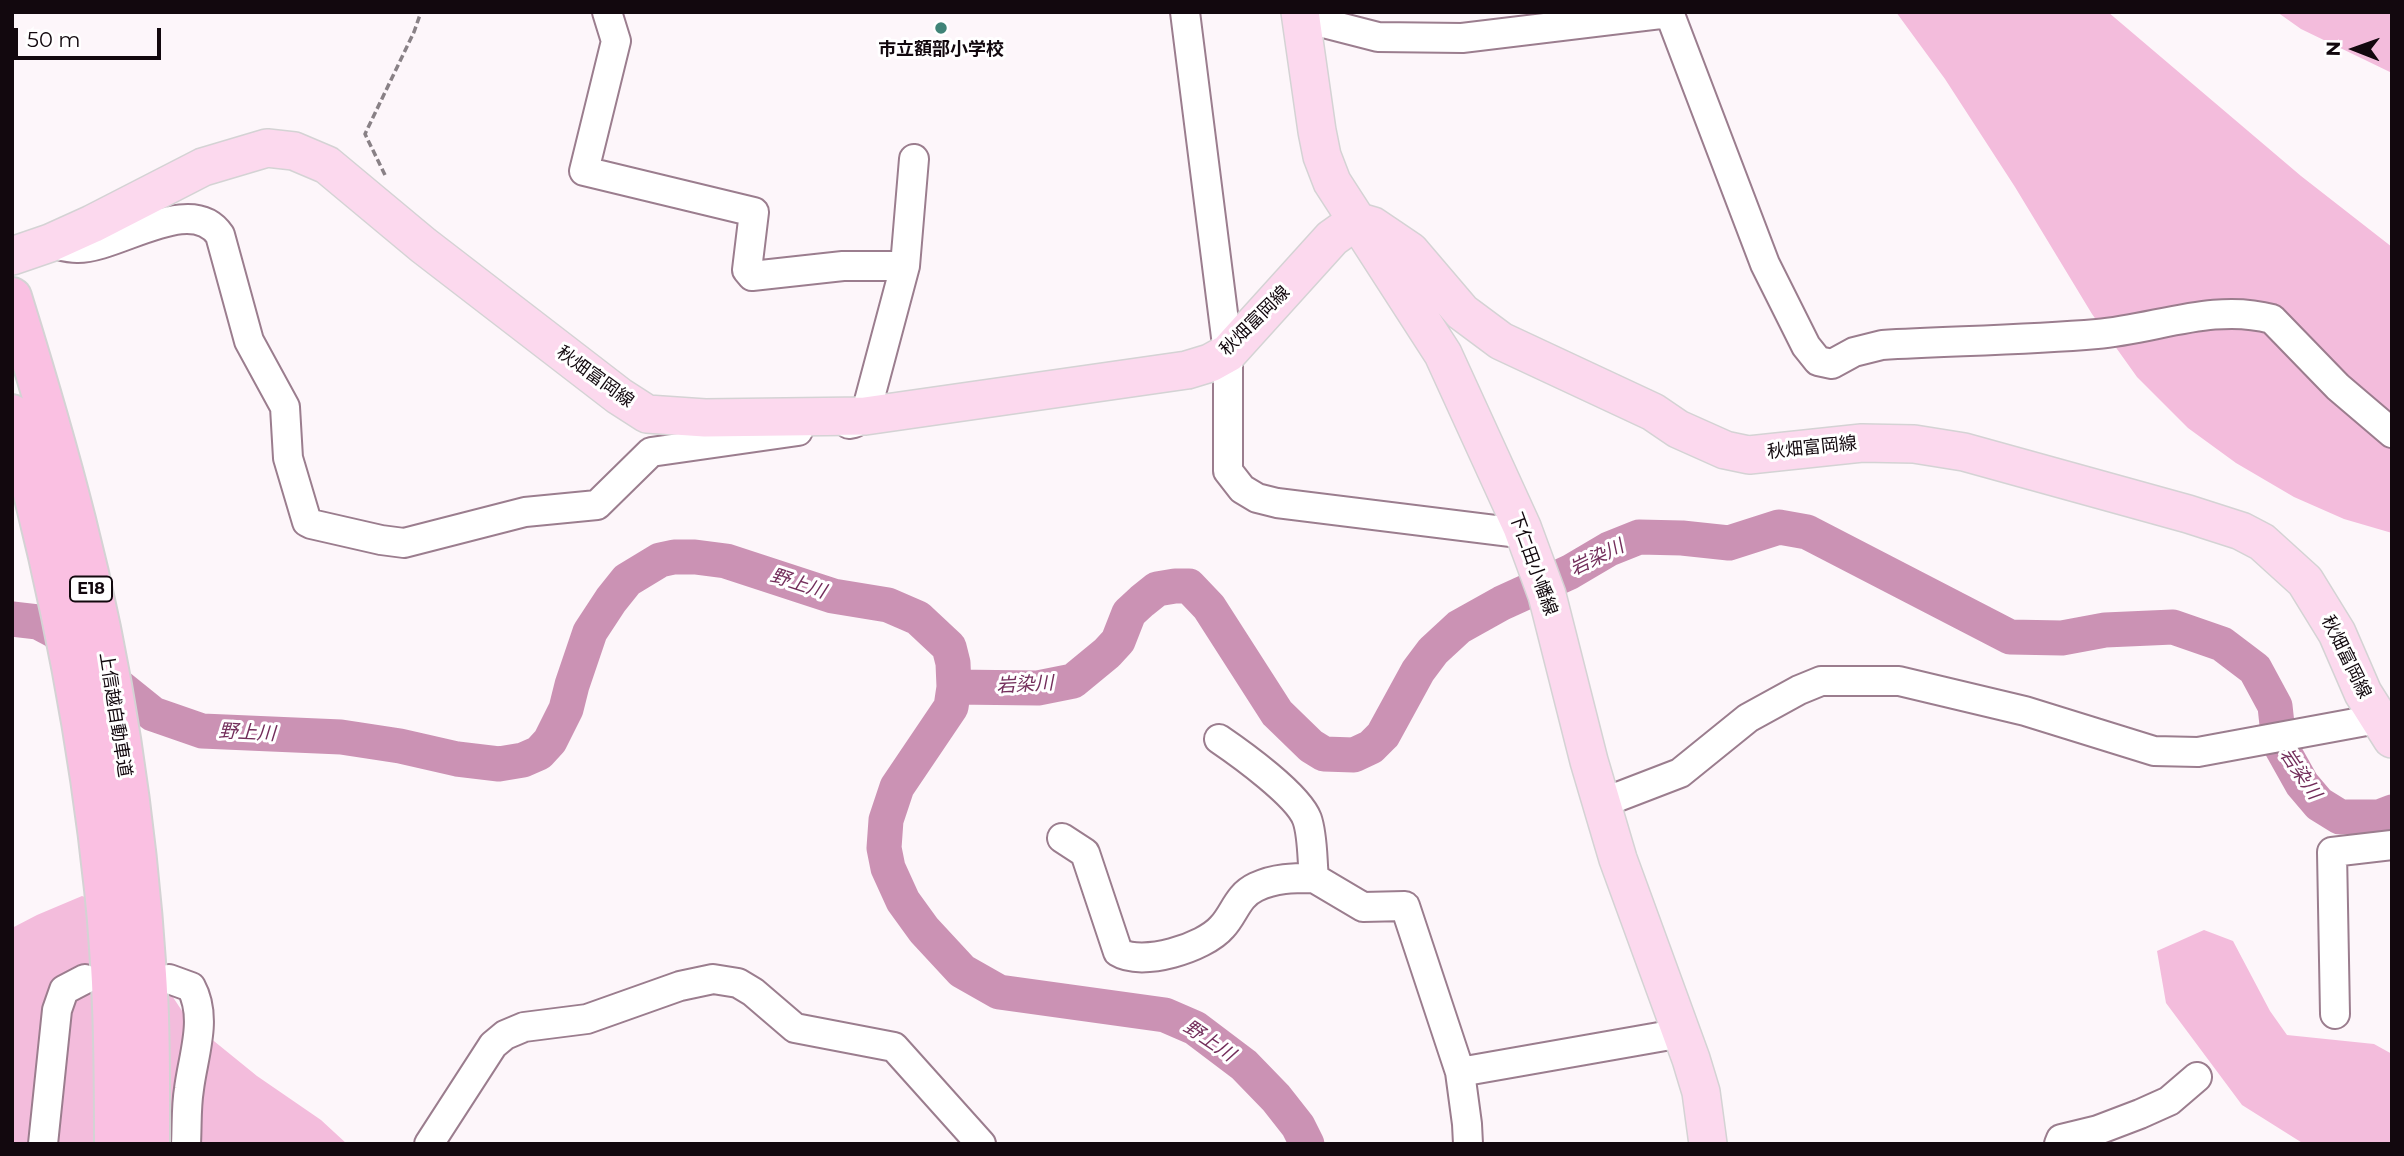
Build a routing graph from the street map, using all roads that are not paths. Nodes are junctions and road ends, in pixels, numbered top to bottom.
1 (607, 12) edge
2 (1185, 12) edge
3 (1669, 13) edge
4 (1300, 14) edge
5 (914, 159) dead end
6 (1356, 221) junction
7 (50, 243) junction
8 (12, 256) edge
9 (905, 266) junction
10 (12, 297) edge
11 (1228, 353) junction
12 (12, 414) edge
13 (865, 416) junction
14 (2392, 433) edge
15 (1527, 540) junction
16 (2385, 729) edge
17 (1219, 739) dead end
18 (1601, 803) junction
19 (1062, 838) dead end
20 (2392, 845) edge
21 (1314, 878) junction
22 (122, 889) junction
23 (85, 979) dead end
24 (169, 979) dead end
25 (2335, 1014) dead end
26 (1682, 1032) junction
27 (1460, 1072) junction
28 (2197, 1077) dead end
29 (43, 1144) edge
30 (114, 1144) edge
31 (150, 1144) edge
32 (186, 1144) edge
33 (429, 1144) edge
34 (981, 1144) edge
35 (1468, 1144) edge
36 (1708, 1144) edge
37 (2059, 1144) edge

1 - 9 street
2 - 11 street
3 - 4 street
3 - 14 street
4 - 6 main road, 下仁田小幡線
5 - 9 street
6 - 11 main road, 秋畑富岡線
6 - 15 main road, 下仁田小幡線
6 - 16 main road, 秋畑富岡線
7 - 8 main road, 秋畑富岡線
7 - 13 main road, 秋畑富岡線
7 - 13 street
9 - 13 street
10 - 22 highway, 上信越自動車道 / E18
11 - 13 main road, 秋畑富岡線
11 - 15 street
12 - 22 highway, 上信越自動車道 / E18
15 - 18 main road, 下仁田小幡線
16 - 18 street
17 - 21 street
18 - 26 main road, 下仁田小幡線
19 - 21 street
20 - 25 street
21 - 27 street
22 - 30 highway, 上信越自動車道 / E18
22 - 31 highway, 上信越自動車道 / E18
23 - 29 street
24 - 32 street
26 - 27 street
26 - 36 main road, 下仁田小幡線
27 - 35 street
28 - 37 street
33 - 34 street

